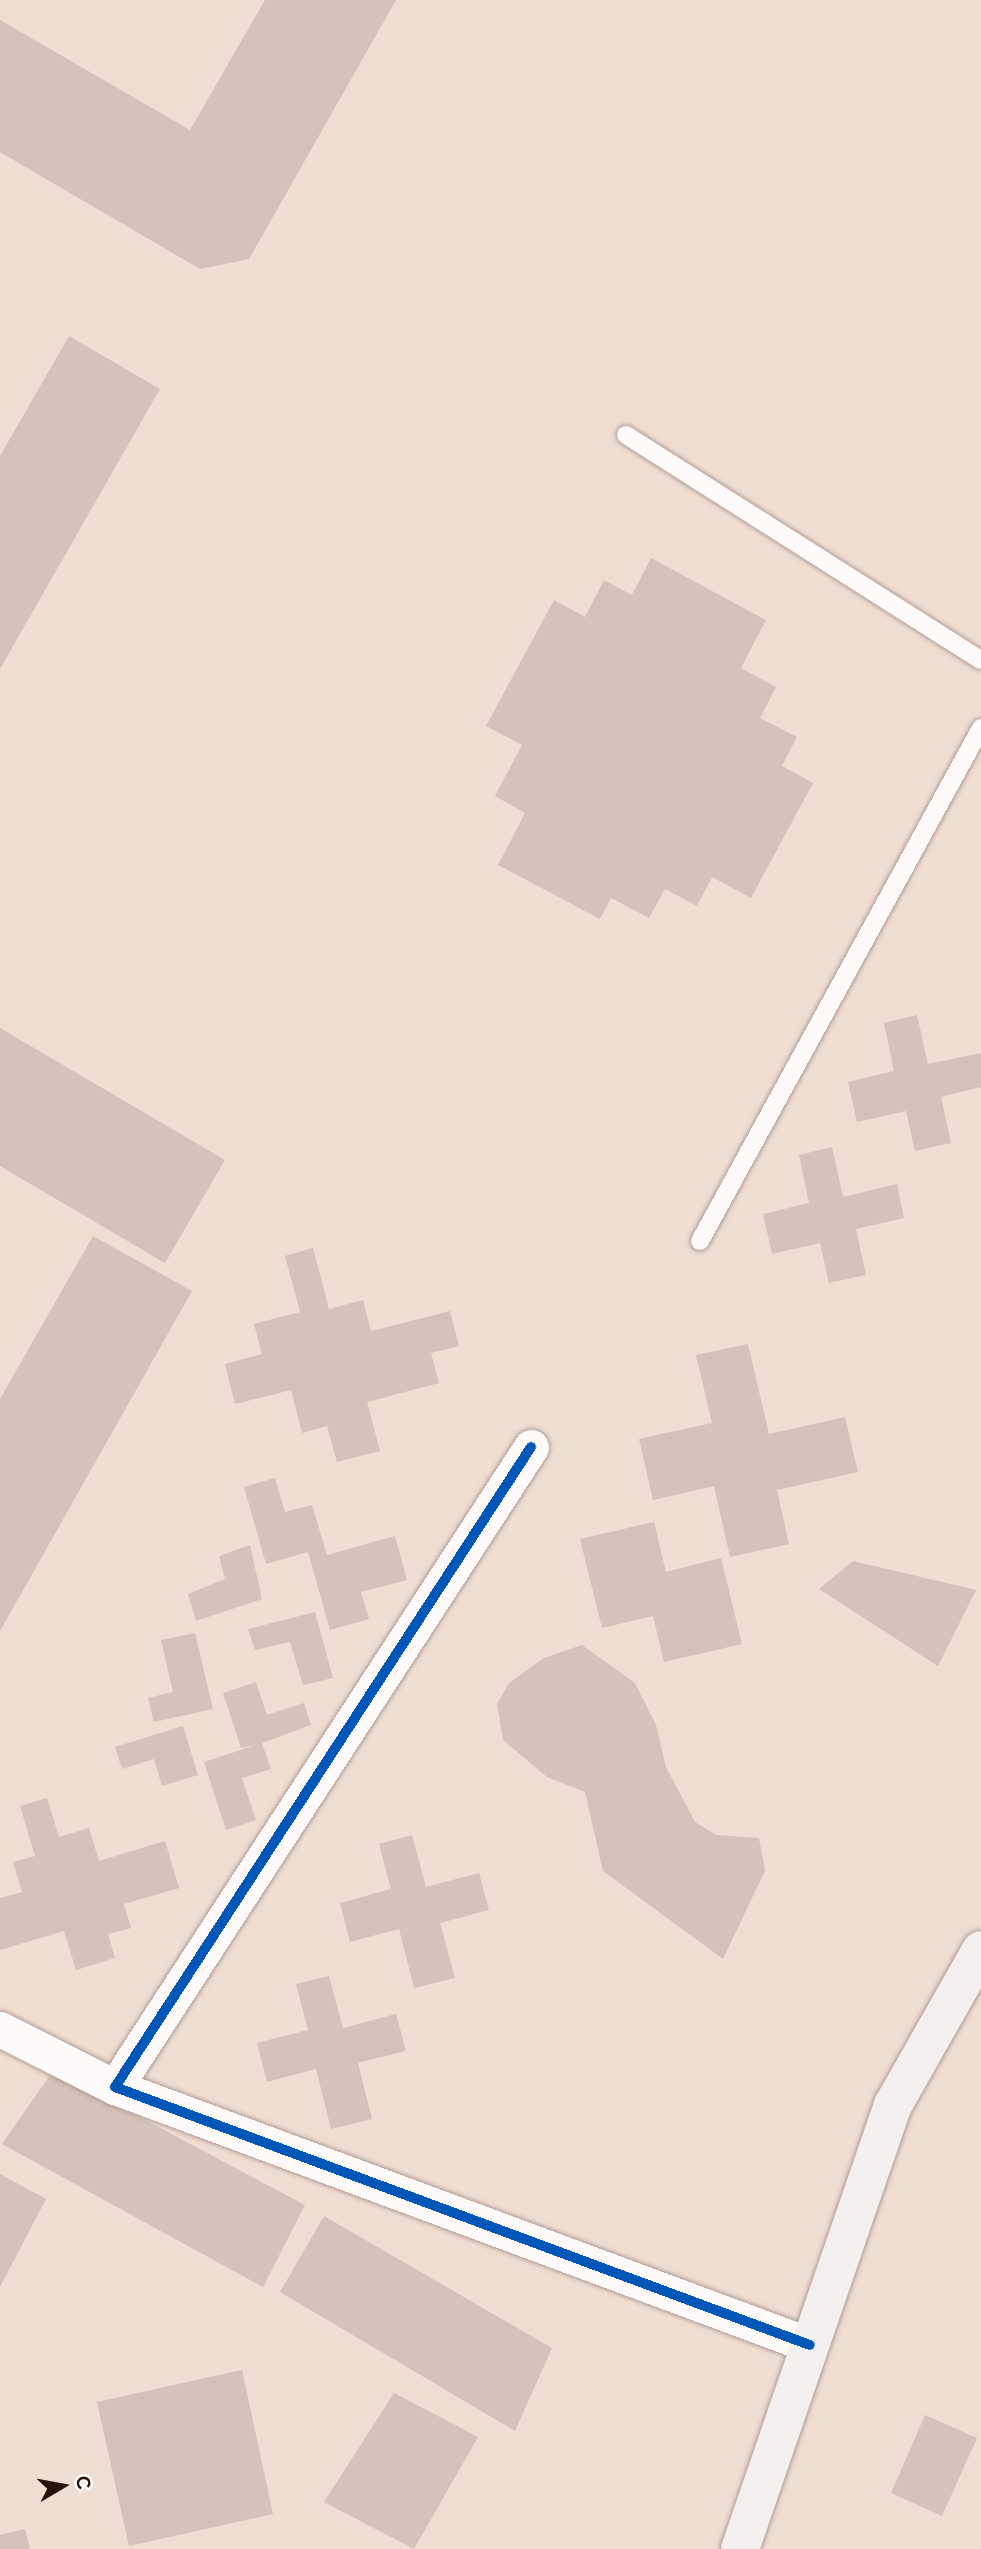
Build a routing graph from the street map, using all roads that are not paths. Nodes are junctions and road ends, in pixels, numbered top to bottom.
1 (626, 435) dead end
2 (981, 660) edge
3 (981, 728) edge
4 (700, 1241) dead end
5 (531, 1447) dead end
6 (981, 1950) edge
7 (0, 2029) edge
8 (114, 2087) junction
9 (810, 2345) junction
10 (740, 2549) edge

1 - 2 lane
3 - 4 lane
5 - 8 street
6 - 9 main road
7 - 8 street
8 - 9 street
9 - 10 main road

